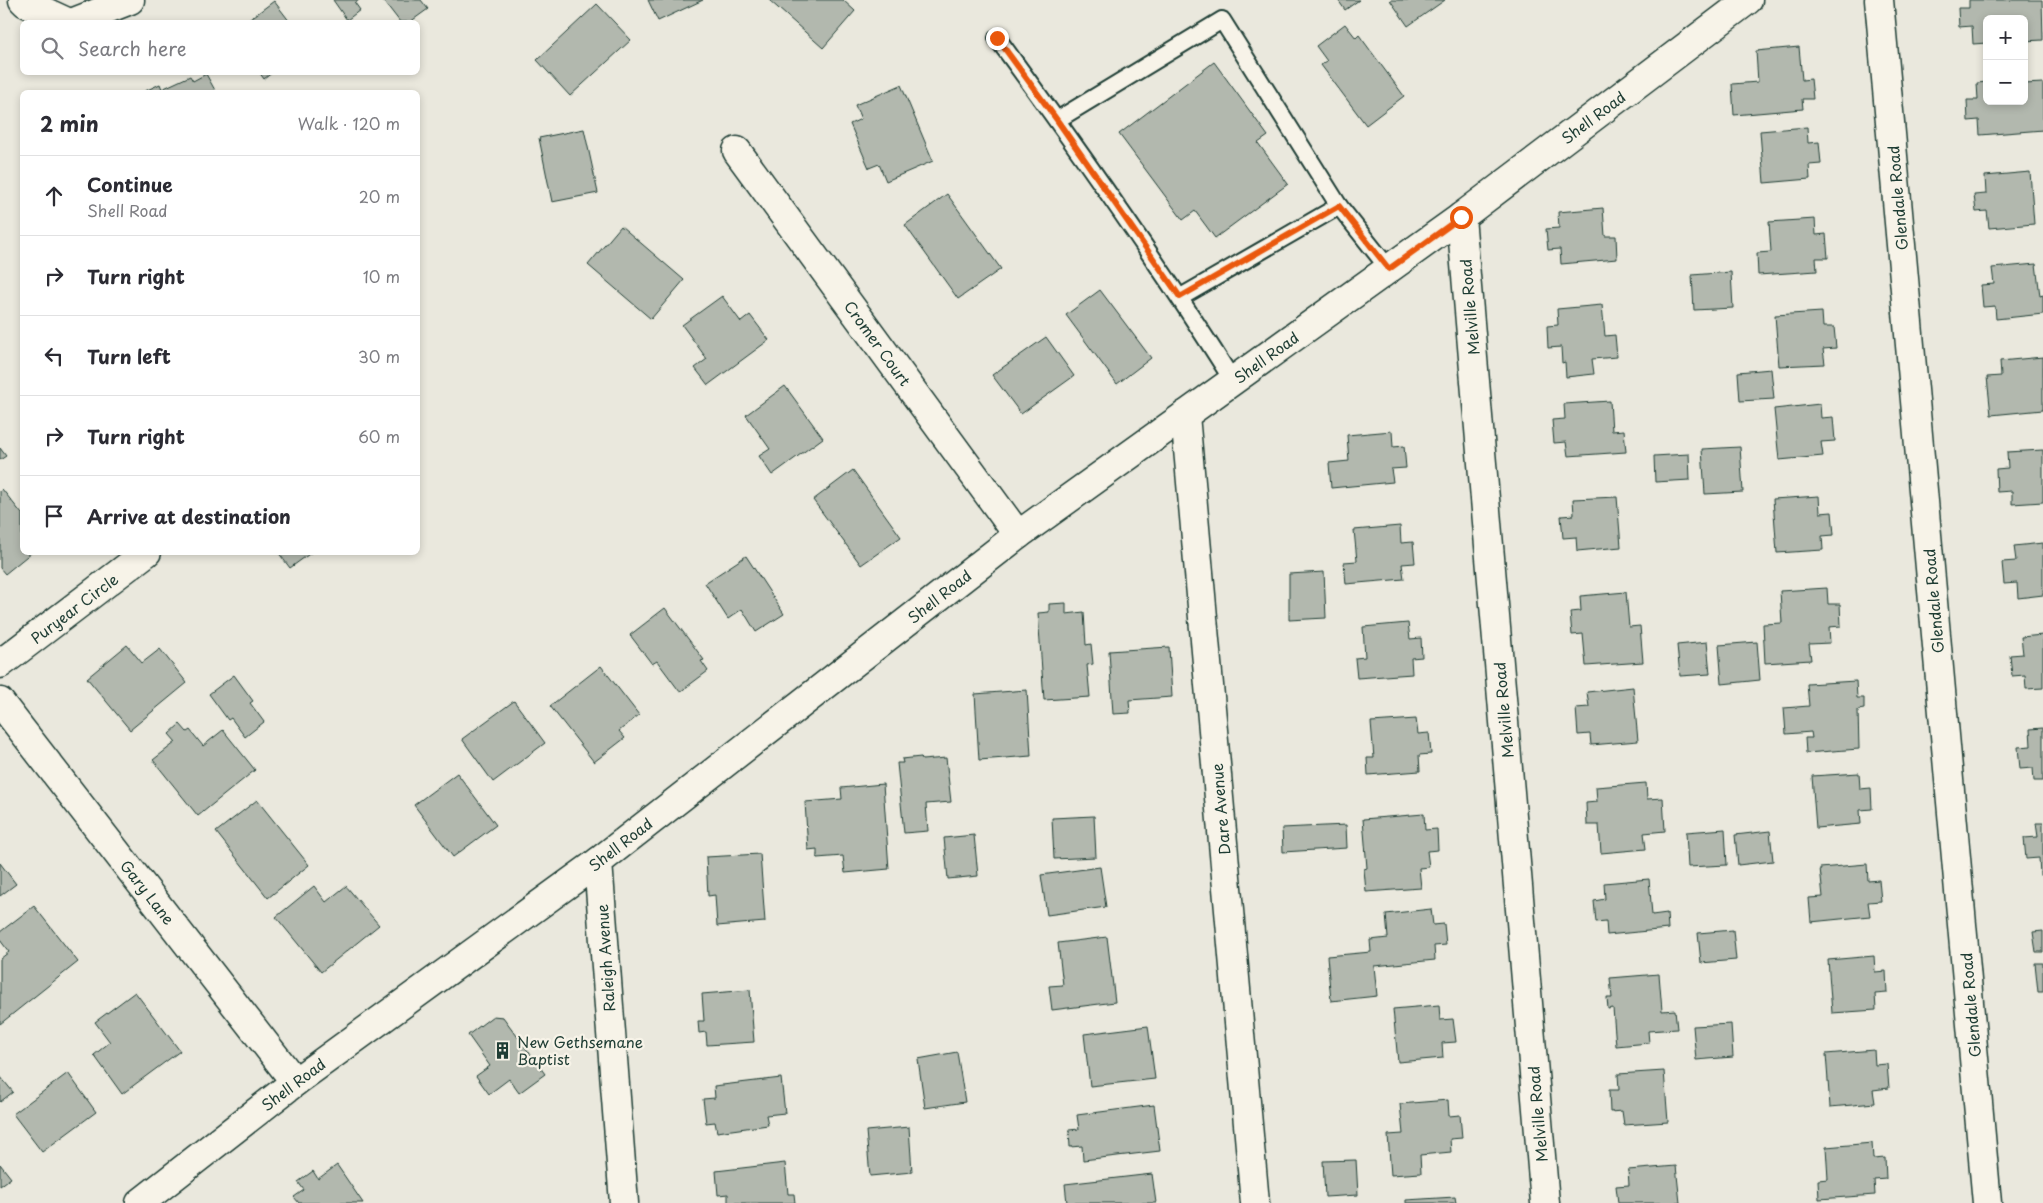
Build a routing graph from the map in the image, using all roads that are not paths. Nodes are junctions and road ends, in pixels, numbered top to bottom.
1 (23, 0) edge
2 (130, 0) edge
3 (1748, 0) edge
4 (1879, 0) edge
5 (64, 20) edge
6 (79, 20) edge
7 (997, 38) dead end
8 (1057, 120) junction
9 (737, 151) dead end
10 (1339, 206) junction
11 (1461, 217) junction
12 (1389, 269) junction
13 (1180, 297) junction
14 (1233, 381) junction
15 (1185, 415) junction
16 (1018, 534) junction
17 (143, 555) edge
18 (0, 664) edge
19 (0, 702) edge
20 (598, 862) junction
21 (295, 1082) junction
22 (140, 1203) edge
23 (624, 1203) edge
24 (1255, 1203) edge
25 (1545, 1203) edge
26 (1987, 1203) edge

1 - 5 street
2 - 6 street
3 - 11 street, Shell Road
4 - 26 street, Glendale Road
7 - 8 lane
8 - 10 lane
8 - 13 lane
9 - 16 street, Cromer Court
10 - 12 lane
10 - 13 lane
11 - 12 street, Shell Road
11 - 25 street, Melville Road
12 - 14 street, Shell Road
13 - 14 lane
14 - 15 street, Shell Road
15 - 16 street, Shell Road
15 - 24 street, Dare Avenue
16 - 20 street, Shell Road
17 - 18 street, Puryear Circle
19 - 21 street, Gary Lane
20 - 21 street, Shell Road
20 - 23 street, Raleigh Avenue
21 - 22 street, Shell Road

